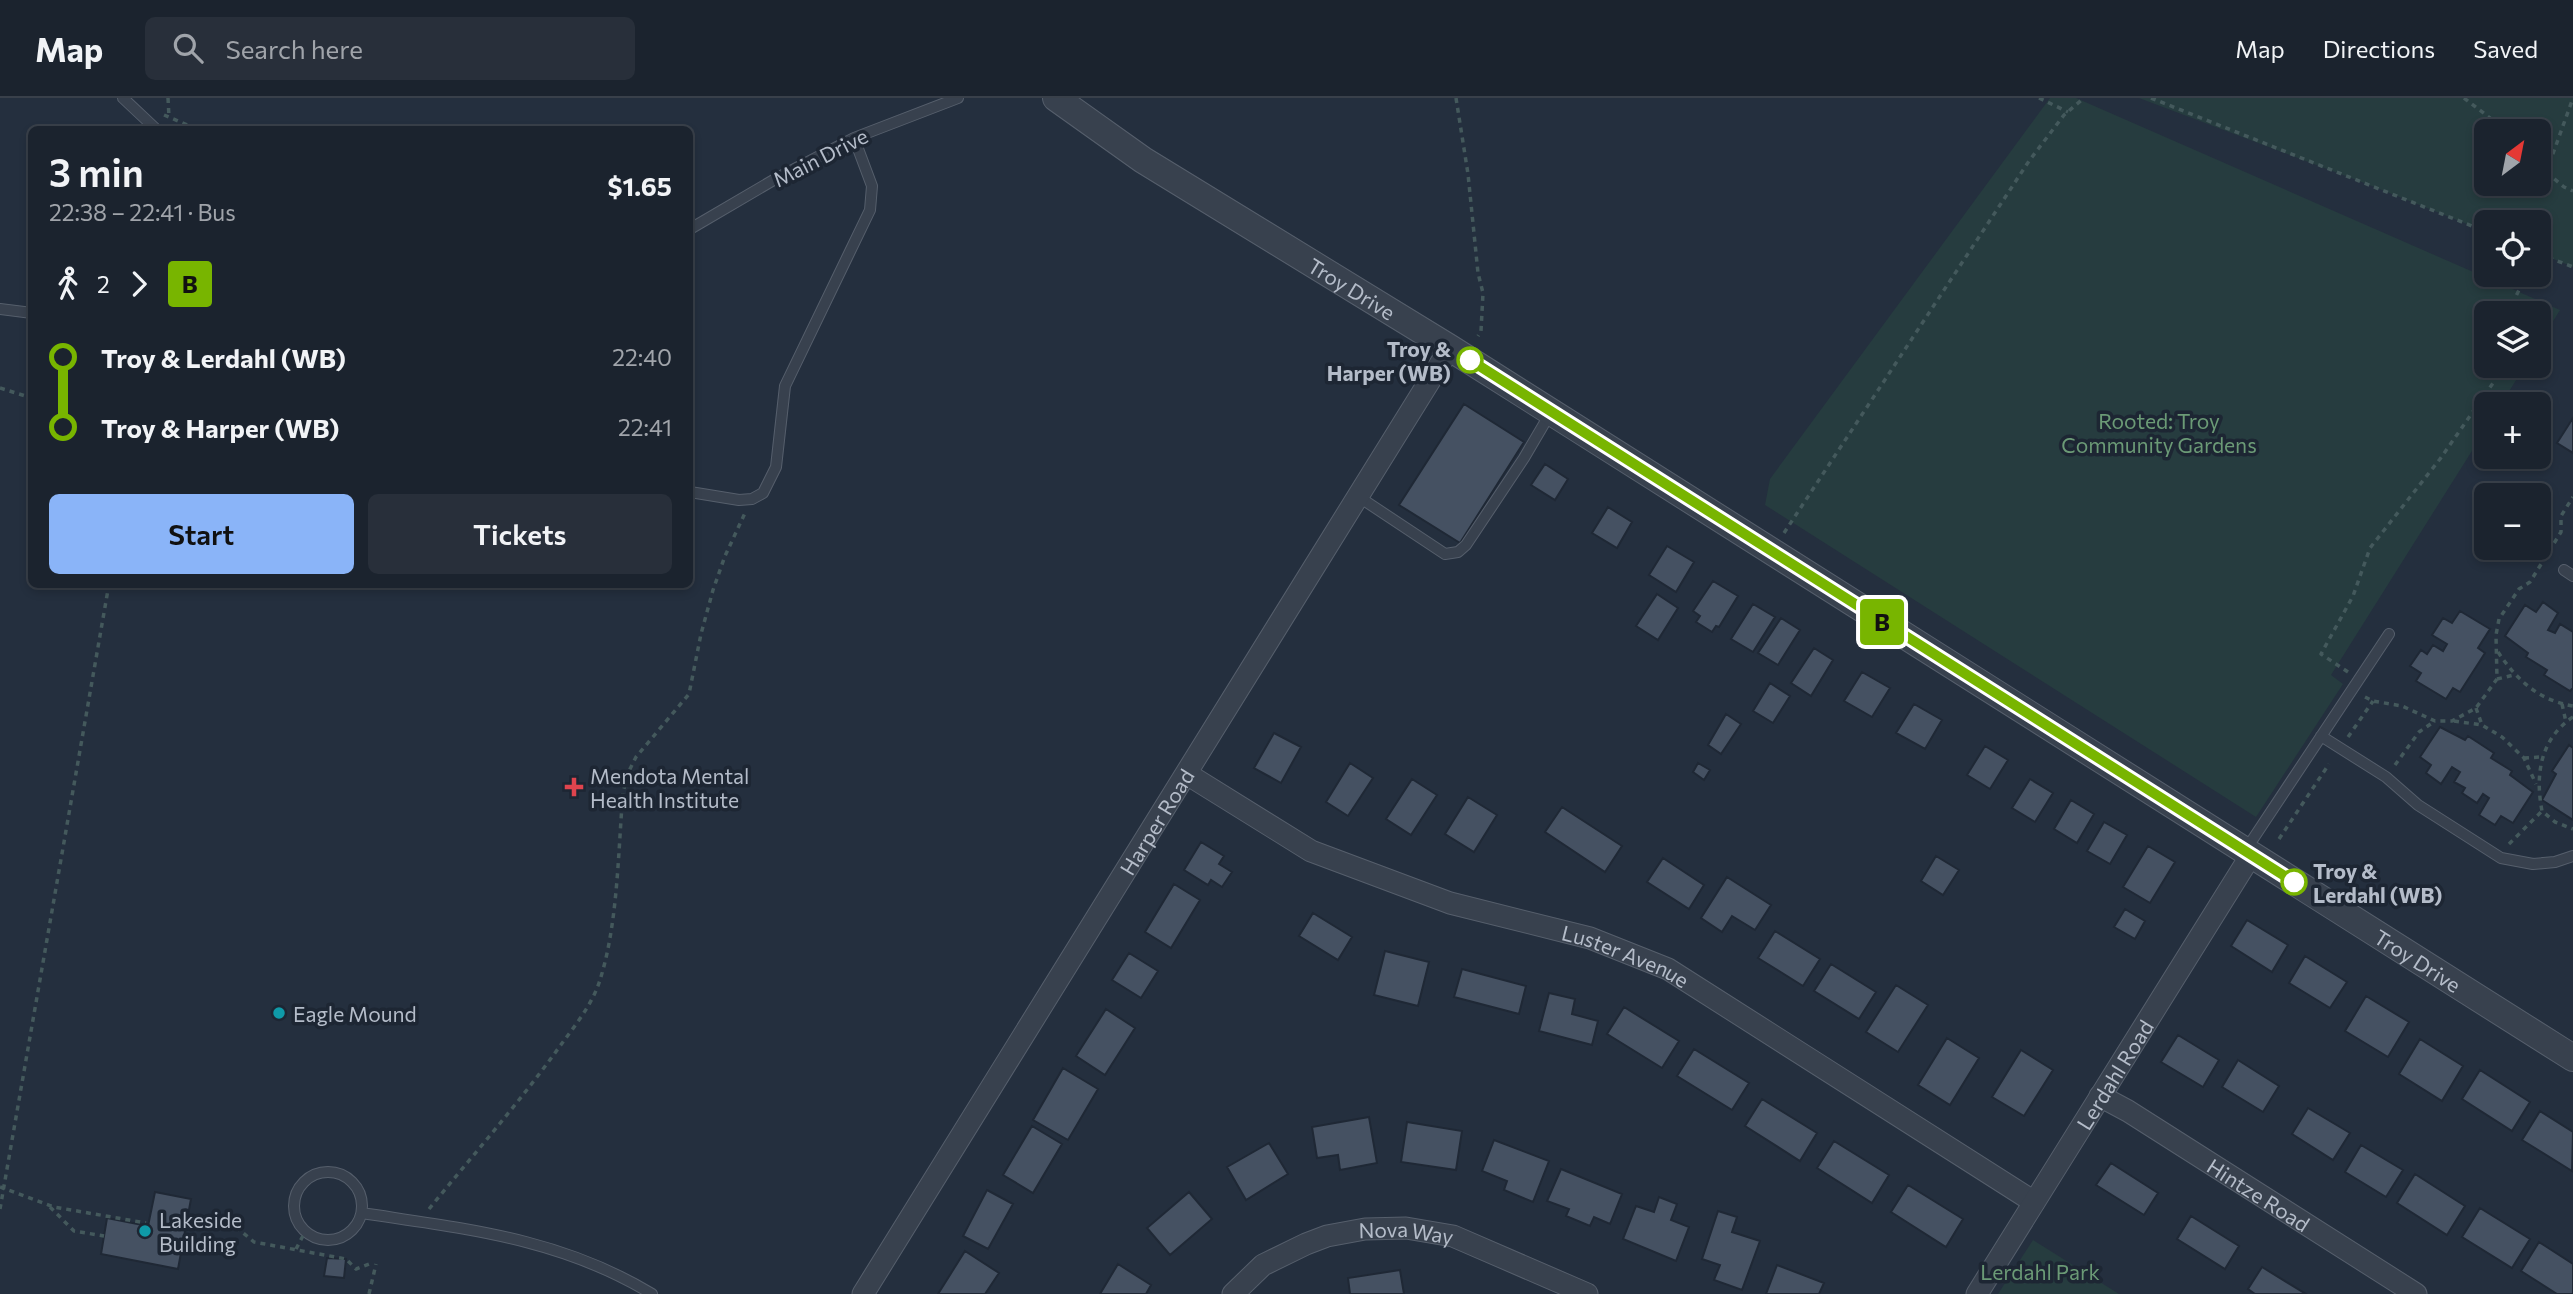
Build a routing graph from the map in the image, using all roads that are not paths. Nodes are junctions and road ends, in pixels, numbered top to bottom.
1 (123, 98) edge
2 (958, 98) edge
3 (1056, 98) edge
4 (153, 126) edge
5 (854, 138) junction
6 (693, 227) edge
7 (0, 309) edge
8 (28, 312) edge
9 (1450, 348) junction
10 (1551, 412) junction
11 (693, 492) edge
12 (1356, 495) junction
13 (2389, 634) dead end
14 (2321, 736) junction
15 (1186, 774) junction
16 (2248, 853) junction
17 (2573, 856) edge
18 (2573, 1058) edge
19 (2100, 1096) junction
20 (2034, 1202) junction
21 (362, 1213) junction
22 (652, 1294) edge
23 (863, 1294) edge
24 (1233, 1294) edge
25 (1587, 1294) edge
26 (1977, 1294) edge
27 (2416, 1294) edge

1 - 4 lane
2 - 5 lane, Main Drive
3 - 9 street, Troy Drive
5 - 6 lane, Main Drive
5 - 11 lane
7 - 8 lane
9 - 10 street, Troy Drive
9 - 12 street, Harper Road
10 - 12 lane
10 - 16 street, Troy Drive
12 - 15 street, Harper Road
13 - 14 lane
14 - 16 lane
14 - 17 lane
15 - 20 street, Luster Avenue
15 - 23 street, Harper Road
16 - 18 street, Troy Drive
16 - 19 street, Lerdahl Road
19 - 20 street, Lerdahl Road
19 - 27 street, Hintze Road
20 - 26 street, Lerdahl Road
21 - 21 lane
21 - 22 lane
24 - 25 street, Nova Way

